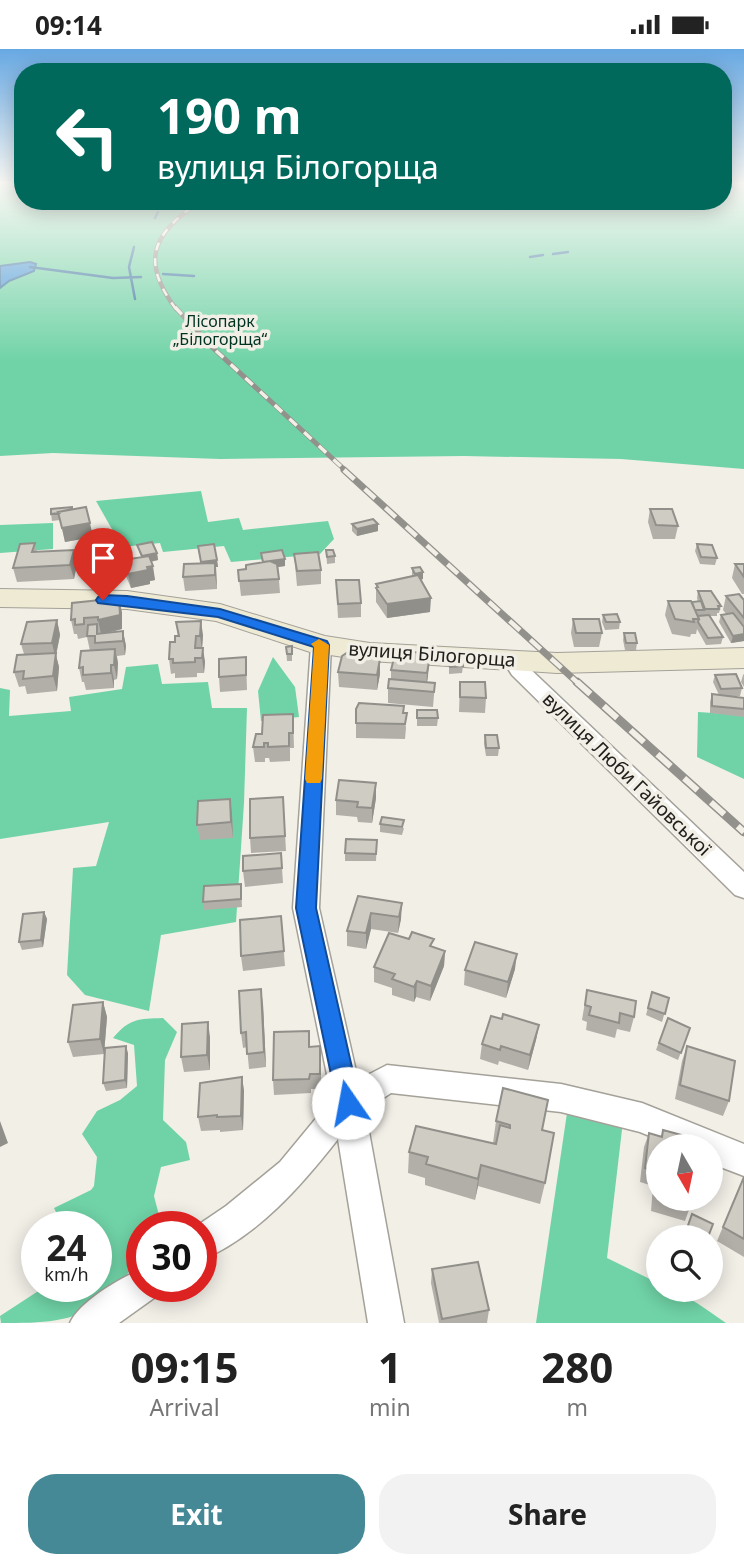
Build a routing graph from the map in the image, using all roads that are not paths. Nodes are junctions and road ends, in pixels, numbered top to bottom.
1 (0, 598) edge
2 (321, 645) junction
3 (744, 657) edge
4 (512, 659) junction
5 (744, 888) edge
6 (348, 1103) junction
7 (681, 1134) edge
8 (723, 1151) edge
9 (744, 1160) edge
10 (217, 1232) edge
11 (126, 1297) edge
12 (88, 1323) edge
13 (386, 1323) edge

1 - 2 street, вулиця Білогорща
2 - 4 street, вулиця Білогорща
2 - 6 street
3 - 4 street, вулиця Білогорща
4 - 5 street, вулиця Люби Гайовської
6 - 7 street
6 - 10 street
6 - 13 street
8 - 9 street
11 - 12 street

